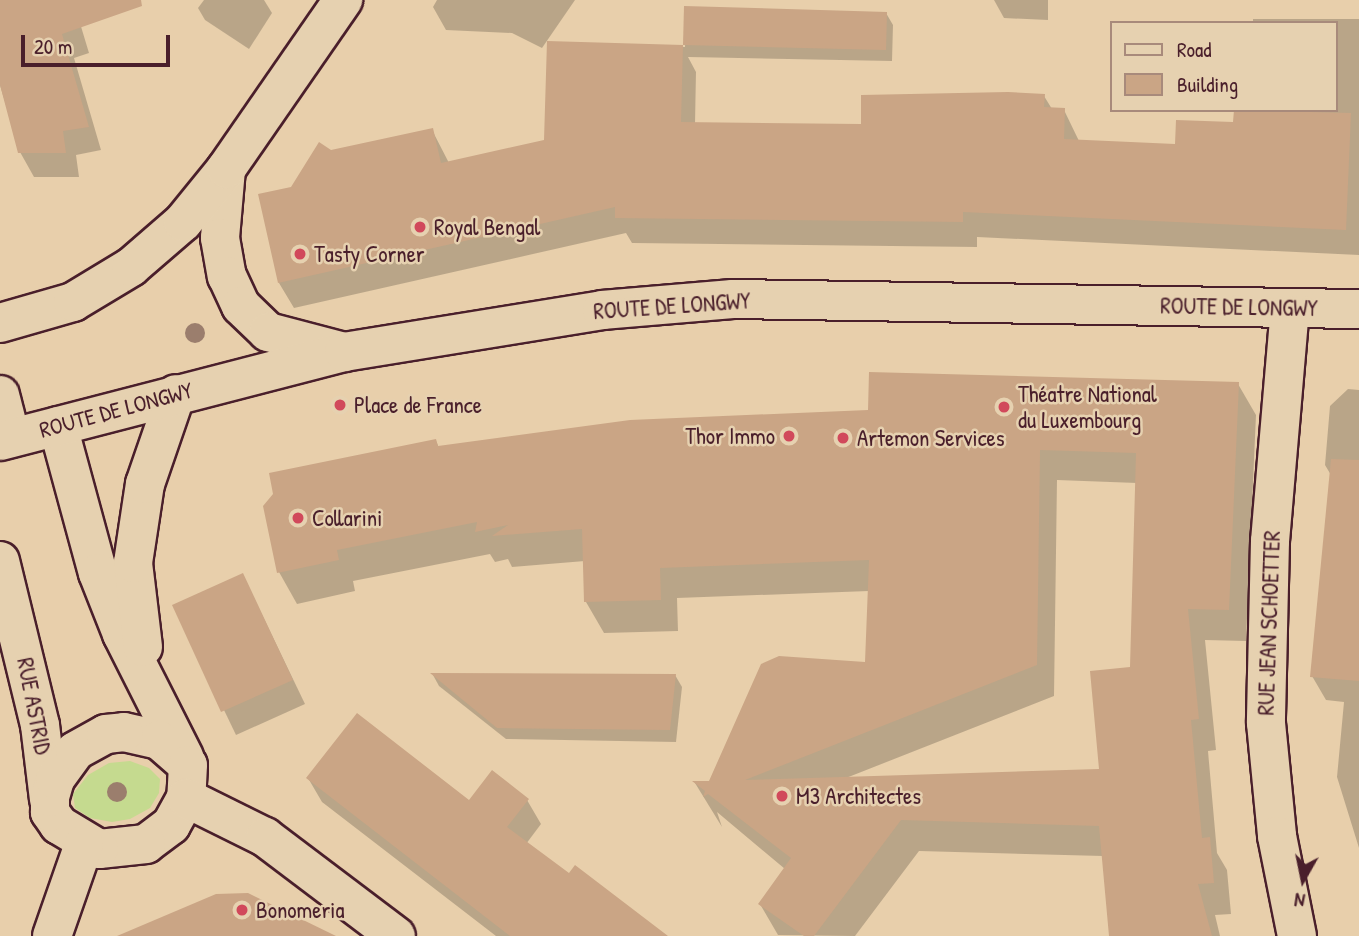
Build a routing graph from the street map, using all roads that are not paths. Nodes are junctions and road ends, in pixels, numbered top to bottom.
1 (343, 0) edge
2 (226, 169) junction
3 (1290, 308) junction
4 (1359, 309) edge
5 (0, 323) edge
6 (344, 352) junction
7 (176, 394) junction
8 (0, 396) edge
9 (58, 426) junction
10 (6, 439) edge
11 (0, 561) edge
12 (155, 704) junction
13 (187, 781) junction
14 (50, 812) junction
15 (84, 844) junction
16 (52, 936) edge
17 (396, 936) edge
18 (1297, 936) edge

1 - 2 street
2 - 5 street
2 - 6 street
3 - 4 street, ROUTE DE LONGWY
3 - 6 street, ROUTE DE LONGWY
3 - 18 street, RUE JEAN SCHOETTER
6 - 7 street, ROUTE DE LONGWY
7 - 9 street, ROUTE DE LONGWY
7 - 12 street
8 - 10 street
9 - 10 street, ROUTE DE LONGWY
9 - 12 street
11 - 14 street, RUE ASTRID
12 - 13 street
13 - 14 street
13 - 15 street
13 - 17 street
14 - 15 street
15 - 16 street

